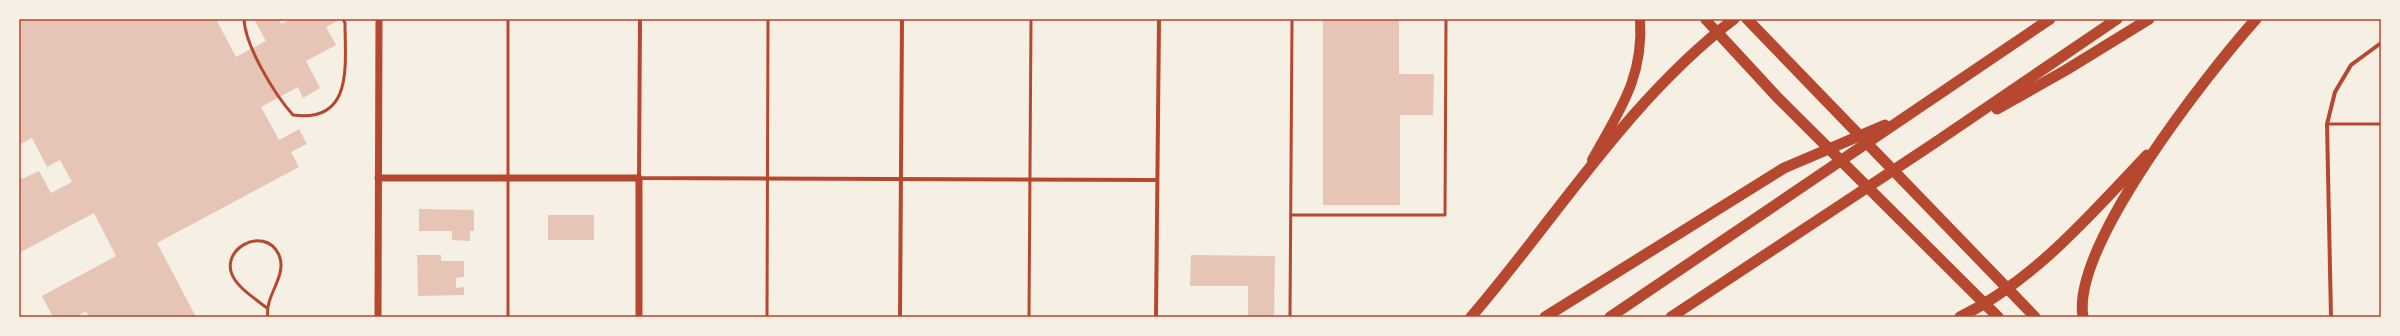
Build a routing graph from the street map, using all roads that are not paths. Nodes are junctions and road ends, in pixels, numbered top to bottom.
1 (244, 19) edge
2 (343, 19) edge
3 (379, 19) edge
4 (508, 19) edge
5 (640, 19) edge
6 (768, 19) edge
7 (902, 19) edge
8 (1031, 19) edge
9 (1159, 19) edge
10 (1292, 19) edge
11 (1446, 19) edge
12 (1640, 19) edge
13 (1705, 19) edge
14 (1734, 19) edge
15 (1747, 19) edge
16 (2050, 19) edge
17 (2117, 19) edge
18 (2148, 19) edge
19 (2256, 19) edge
20 (1717, 32) junction
21 (2381, 43) edge
22 (1907, 115) junction
23 (2327, 124) junction
24 (2381, 124) edge
25 (2161, 140) junction
26 (1933, 144) junction
27 (378, 178) junction
28 (509, 178) junction
29 (639, 178) junction
30 (767, 179) junction
31 (901, 180) junction
32 (1030, 180) junction
33 (1157, 180) junction
34 (1580, 180) junction
35 (1291, 215) junction
36 (2007, 289) junction
37 (1986, 304) junction
38 (267, 308) junction
39 (268, 317) edge
40 (378, 317) edge
41 (508, 317) edge
42 (639, 317) edge
43 (767, 317) edge
44 (900, 317) edge
45 (1029, 317) edge
46 (1156, 317) edge
47 (1290, 317) edge
48 (1472, 317) edge
49 (1545, 317) edge
50 (1610, 317) edge
51 (1671, 317) edge
52 (1960, 317) edge
53 (1998, 317) edge
54 (2035, 317) edge
55 (2083, 317) edge
56 (2330, 317) edge

1 - 2 lane
3 - 27 street
4 - 28 lane
5 - 29 street
6 - 30 lane
7 - 31 street
8 - 32 lane
9 - 33 street
10 - 35 lane
11 - 35 lane
12 - 34 main road
13 - 20 main road
14 - 20 highway
15 - 36 highway
16 - 22 highway
17 - 26 highway
18 - 26 highway
19 - 25 highway
20 - 34 highway
20 - 37 highway
21 - 23 street
22 - 49 highway
22 - 50 highway
23 - 24 lane
23 - 56 street
25 - 36 highway
25 - 55 highway
26 - 51 highway
27 - 28 street
27 - 40 street
28 - 29 street
28 - 41 lane
29 - 30 street
29 - 42 street
30 - 31 street
30 - 43 lane
31 - 32 street
31 - 44 street
32 - 33 street
32 - 45 lane
33 - 46 street
34 - 48 highway
35 - 47 lane
36 - 37 highway
36 - 54 highway
37 - 52 highway
37 - 53 highway
38 - 38 lane
38 - 39 lane

